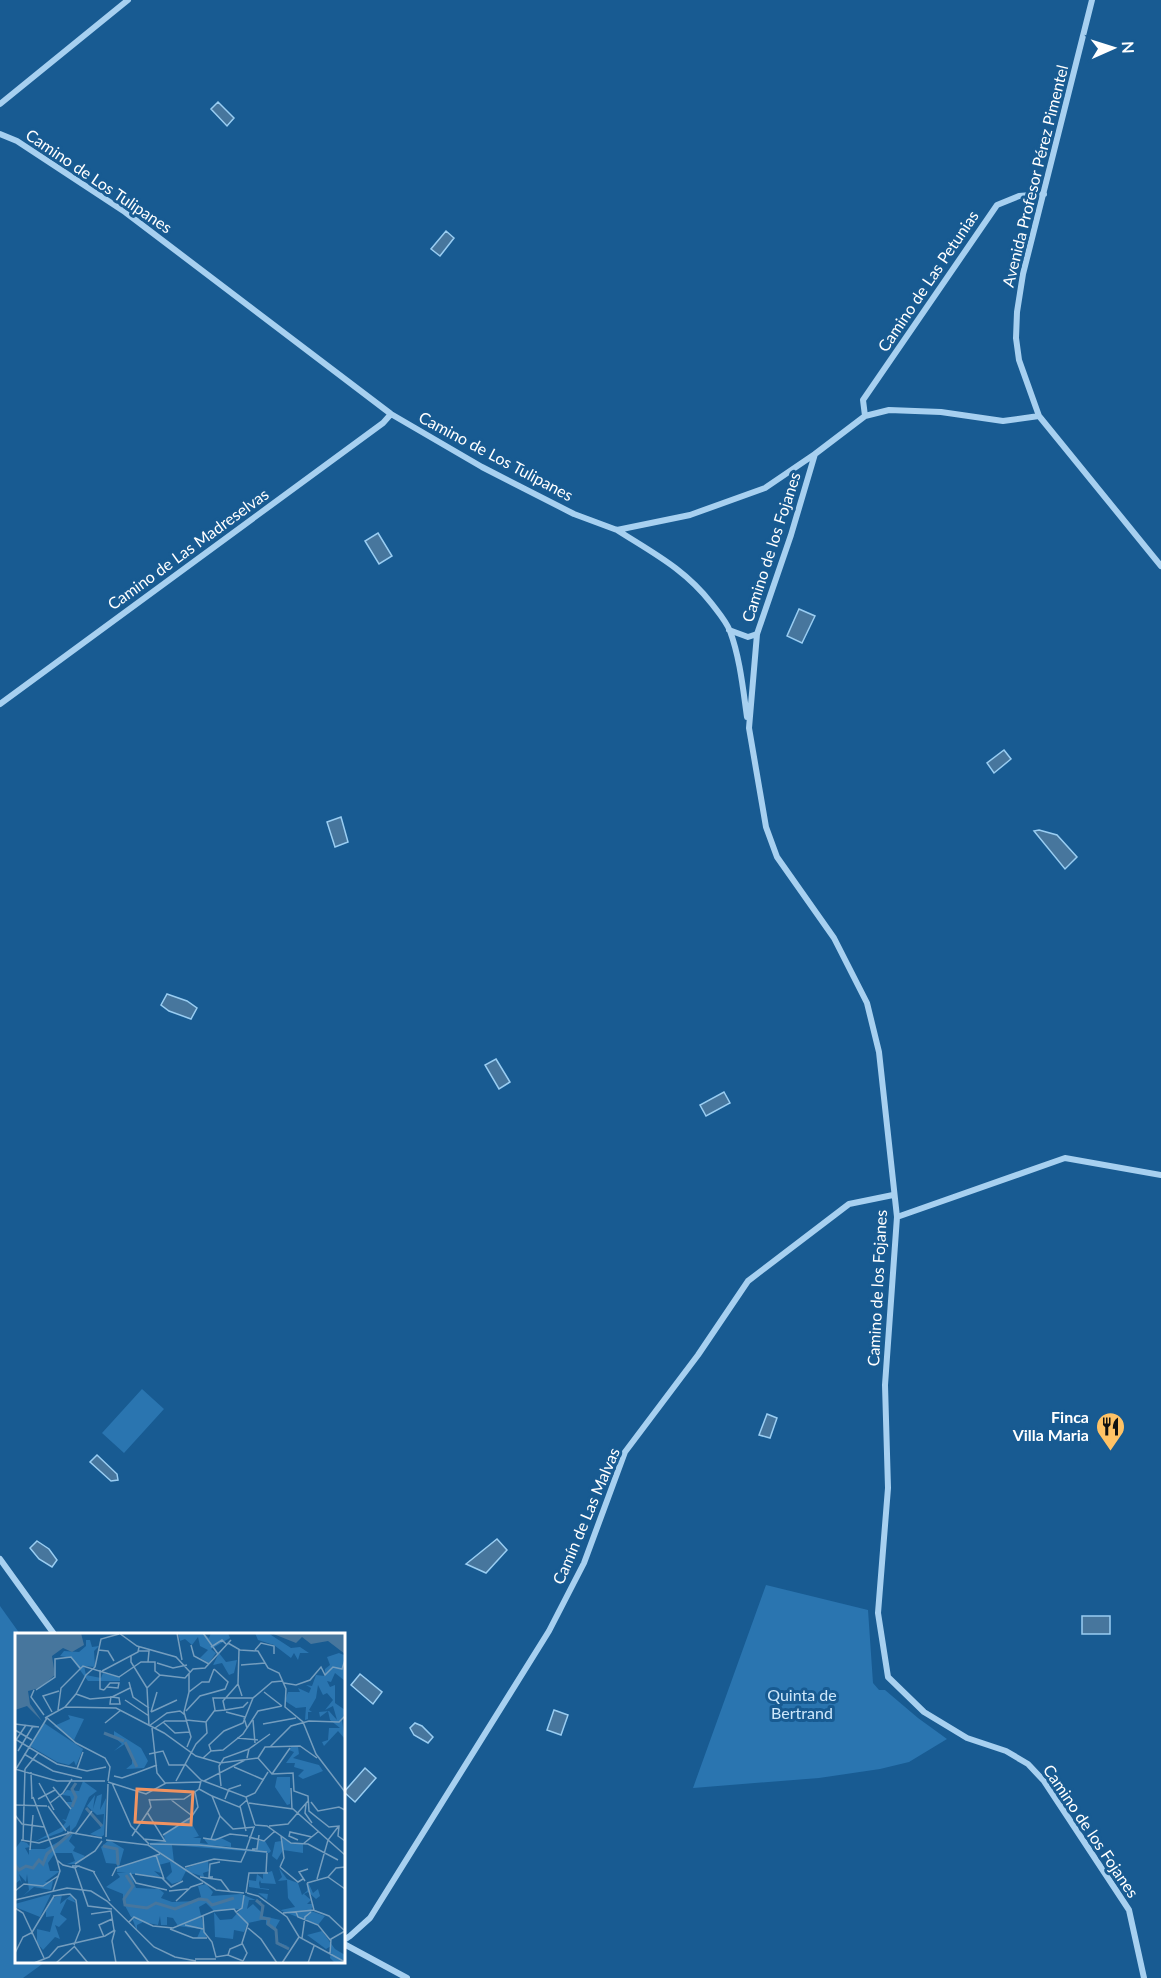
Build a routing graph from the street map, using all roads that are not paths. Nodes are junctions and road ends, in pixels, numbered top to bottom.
1 (128, 0) edge
2 (1092, 0) edge
3 (0, 104) edge
4 (0, 134) edge
5 (1044, 194) junction
6 (391, 414) junction
7 (865, 416) junction
8 (1039, 417) junction
9 (815, 454) junction
10 (617, 530) junction
11 (1161, 566) edge
12 (729, 630) junction
13 (757, 634) junction
14 (0, 704) edge
15 (749, 728) junction
16 (1161, 1175) edge
17 (893, 1195) junction
18 (897, 1217) junction
19 (0, 1559) edge
20 (53, 1633) edge
21 (345, 1941) edge
22 (345, 1943) edge
23 (407, 1978) edge
24 (1144, 1978) edge

1 - 3 street
2 - 5 street, Avenida Profesor Pérez Pimentel
4 - 6 street, Camino de Los Tulipanes
5 - 7 street, Camino de Las Petunias
5 - 8 street, Avenida Profesor Pérez Pimentel
6 - 10 street, Camino de Los Tulipanes
6 - 14 street, Camino de Las Madreselvas
7 - 8 street
7 - 9 street
8 - 11 street, Avenida Profesor Pérez Pimentel
9 - 10 street
9 - 13 street, Camino de los Fojanes
10 - 12 street, Camino de Los Tulipanes
12 - 13 street
12 - 15 street, Camino de Los Tulipanes
13 - 15 street, Camino de los Fojanes
15 - 17 street, Camino de los Fojanes
16 - 18 street
17 - 18 street, Camino de los Fojanes
17 - 21 street, Camín de Las Malvas
18 - 24 street, Camino de los Fojanes
19 - 20 street
22 - 23 street

